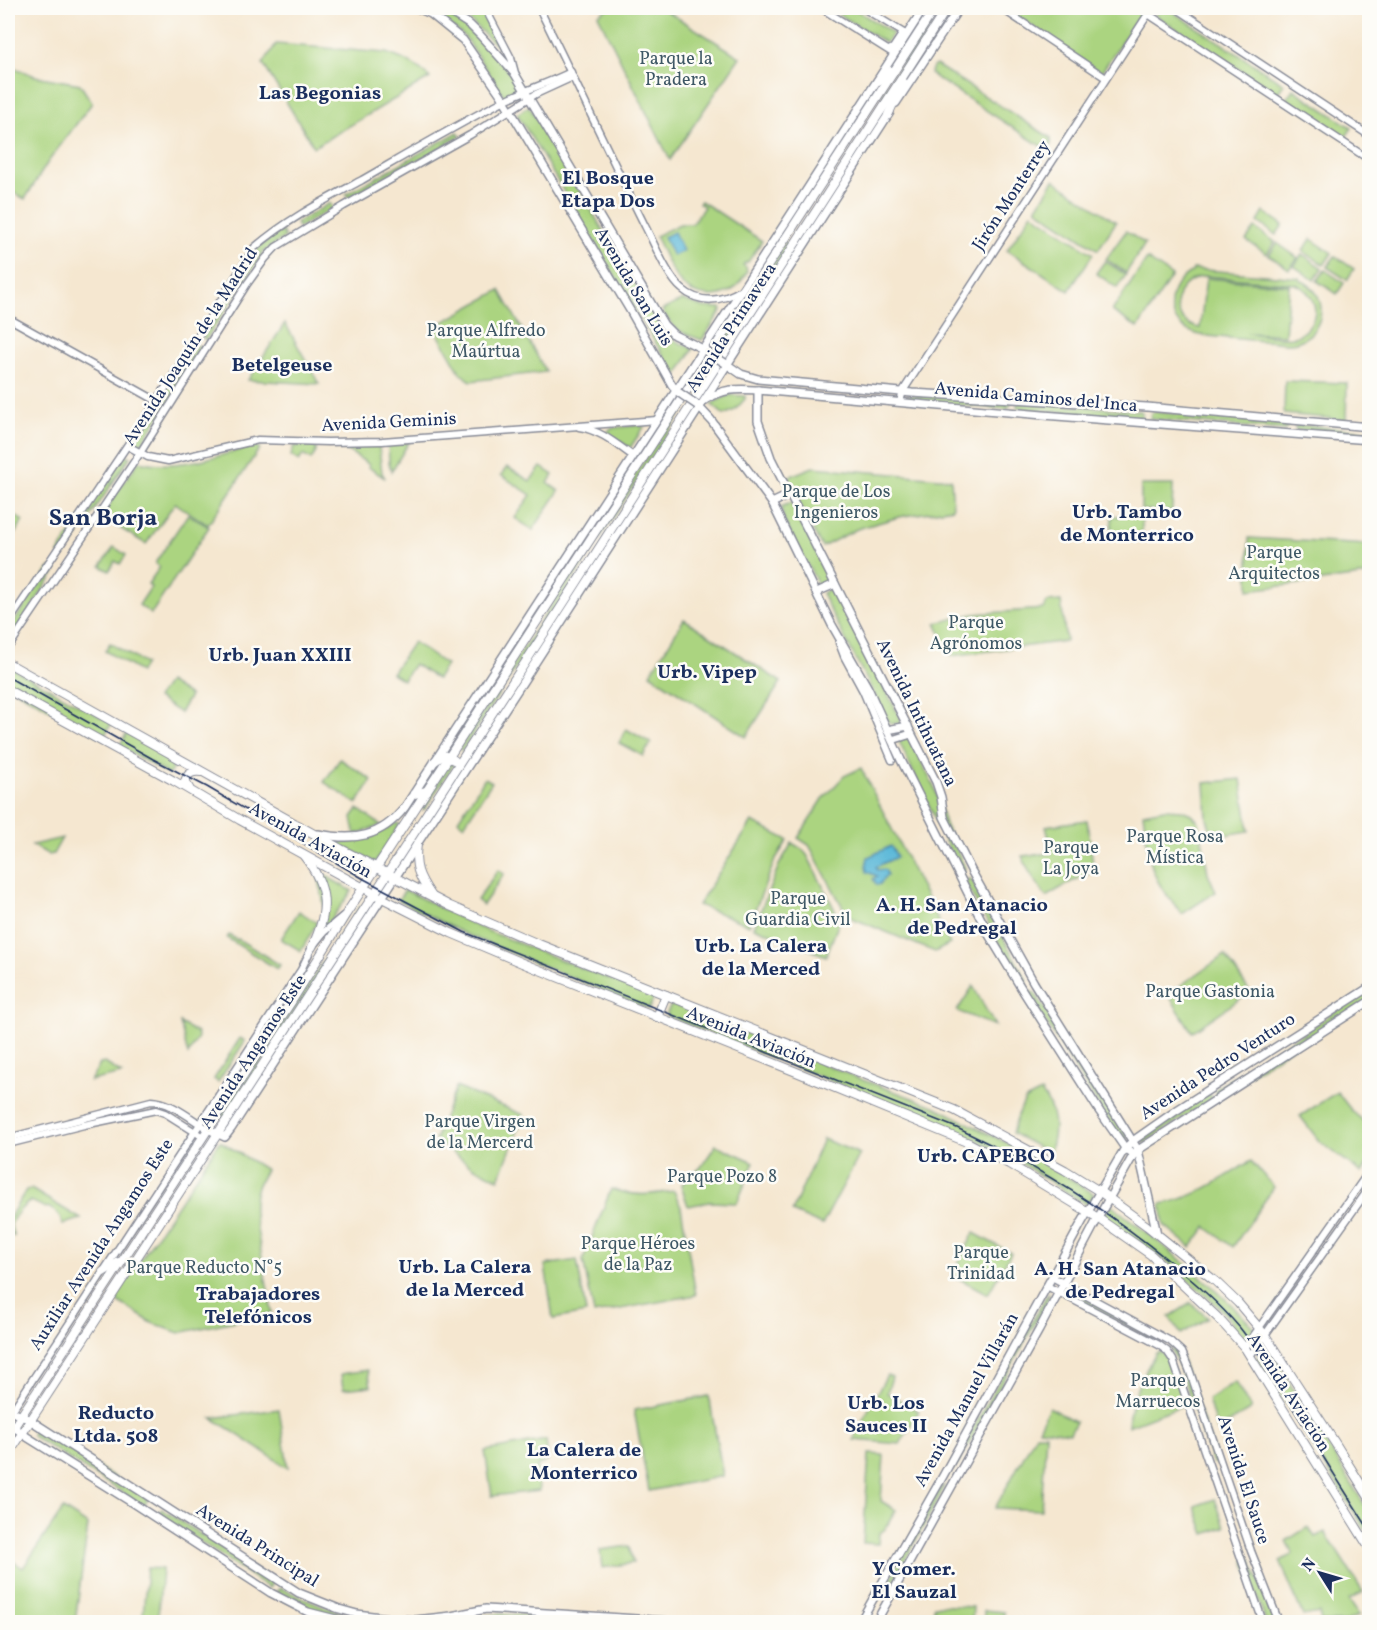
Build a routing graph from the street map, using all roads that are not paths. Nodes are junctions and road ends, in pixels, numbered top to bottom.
1 (417, 8) edge
2 (444, 8) edge
3 (485, 8) edge
4 (539, 8) edge
5 (821, 8) edge
6 (863, 8) edge
7 (924, 8) edge
8 (935, 8) edge
9 (947, 8) edge
10 (959, 8) edge
11 (1001, 8) edge
12 (1176, 8) edge
13 (431, 11) edge
14 (1150, 11) edge
15 (905, 34) junction
16 (891, 52) junction
17 (897, 66) junction
18 (909, 66) junction
19 (515, 74) junction
20 (572, 75) junction
21 (1106, 78) junction
22 (878, 81) junction
23 (527, 95) junction
24 (504, 101) junction
25 (510, 111) junction
26 (888, 115) junction
27 (1370, 136) edge
28 (1370, 160) edge
29 (742, 289) junction
30 (8, 318) edge
31 (196, 340) junction
32 (207, 348) junction
33 (705, 350) junction
34 (726, 364) junction
35 (758, 390) junction
36 (677, 392) junction
37 (903, 392) junction
38 (1015, 398) junction
39 (158, 401) junction
40 (900, 402) junction
41 (700, 404) junction
42 (1014, 412) junction
43 (657, 420) junction
44 (1291, 420) junction
45 (617, 423) junction
46 (573, 426) junction
47 (1370, 428) edge
48 (1290, 434) junction
49 (610, 440) junction
50 (1370, 440) edge
51 (128, 446) junction
52 (140, 453) junction
53 (633, 456) junction
54 (789, 495) junction
55 (772, 503) junction
56 (835, 584) junction
57 (817, 592) junction
58 (8, 623) edge
59 (832, 625) junction
60 (8, 648) edge
61 (509, 655) junction
62 (8, 663) edge
63 (528, 665) junction
64 (8, 690) edge
65 (908, 726) junction
66 (887, 729) junction
67 (911, 734) junction
68 (892, 740) junction
69 (450, 757) junction
70 (892, 760) dead end
71 (435, 761) junction
72 (459, 763) junction
73 (211, 776) junction
74 (190, 790) junction
75 (427, 791) junction
76 (414, 794) junction
77 (414, 811) junction
78 (427, 820) junction
79 (315, 834) junction
80 (417, 843) junction
81 (301, 852) junction
82 (377, 867) junction
83 (972, 872) junction
84 (392, 875) junction
85 (960, 879) junction
86 (363, 887) junction
87 (379, 896) junction
88 (432, 896) junction
89 (346, 914) junction
90 (312, 946) junction
91 (1035, 983) junction
92 (291, 985) junction
93 (1370, 987) edge
94 (1023, 992) junction
95 (666, 995) junction
96 (293, 999) junction
97 (1370, 1001) edge
98 (657, 1017) junction
99 (199, 1124) junction
100 (208, 1129) junction
101 (194, 1131) junction
102 (222, 1136) junction
103 (203, 1137) junction
104 (8, 1138) edge
105 (16, 1139) junction
106 (1134, 1140) junction
107 (8, 1144) edge
108 (1125, 1148) junction
109 (1136, 1152) junction
110 (1370, 1170) edge
111 (1370, 1187) edge
112 (1100, 1191) junction
113 (1109, 1198) junction
114 (1088, 1212) junction
115 (1098, 1218) junction
116 (1157, 1234) junction
117 (123, 1260) junction
118 (103, 1272) junction
119 (1052, 1277) junction
120 (1064, 1283) junction
121 (1047, 1286) junction
122 (1059, 1292) junction
123 (1259, 1328) junction
124 (1265, 1335) junction
125 (1245, 1348) junction
126 (1250, 1356) junction
127 (21, 1415) junction
128 (10, 1417) edge
129 (30, 1420) junction
130 (22, 1433) junction
131 (8, 1436) edge
132 (8, 1455) edge
133 (1370, 1499) edge
134 (1370, 1549) edge
135 (349, 1612) junction
136 (347, 1623) edge
137 (682, 1623) edge
138 (860, 1623) edge
139 (876, 1623) edge
140 (1263, 1623) edge
141 (1279, 1623) edge

1 - 13 main road, Avenida San Luis
2 - 19 main road, Avenida San Luis
3 - 19 street
4 - 20 street
5 - 16 street
6 - 15 street
7 - 15 main road, Avenida Primavera
8 - 17 main road
9 - 18 main road, Avenida Primavera
10 - 26 main road, Avenida Primavera
11 - 21 street
12 - 27 street
13 - 24 main road, Avenida San Luis
14 - 21 street, Jirón Monterrey
14 - 28 street
15 - 16 main road, Avenida Primavera
16 - 22 main road, Avenida Primavera
17 - 22 main road
17 - 61 main road, Avenida Primavera
18 - 26 main road
18 - 63 main road, Avenida Primavera
19 - 23 main road, Avenida San Luis
20 - 23 street
20 - 29 street
21 - 37 street, Jirón Monterrey
22 - 29 main road, Avenida Primavera
23 - 24 street, Avenida Joaquín de la Madrid
23 - 25 street, Avenida Joaquín de la Madrid
23 - 33 main road, Avenida San Luis
24 - 25 main road, Avenida San Luis
24 - 31 street, Avenida Joaquín de la Madrid
25 - 32 street, Avenida Joaquín de la Madrid
25 - 36 main road, Avenida San Luis
26 - 34 main road, Avenida Primavera
29 - 33 main road, Avenida Primavera
30 - 39 street
31 - 32 street
31 - 39 street, Avenida Joaquín de la Madrid
32 - 52 street, Avenida Joaquín de la Madrid
33 - 34 main road, Avenida San Luis, bridge
33 - 36 main road, Avenida Primavera
34 - 37 main road, Avenida Caminos del Inca
34 - 41 main road, Avenida Primavera
35 - 40 main road, Avenida Caminos del Inca
35 - 41 main road, Avenida Caminos del Inca
35 - 54 main road, Avenida Intihuatana
36 - 41 main road, Avenida San Luis, bridge
36 - 43 main road, Avenida Primavera
37 - 38 main road, Avenida Caminos del Inca
37 - 40 street, Jirón Monterrey
38 - 42 main road
38 - 44 main road, Avenida Caminos del Inca
39 - 51 street, Avenida Joaquín de la Madrid
40 - 42 main road, Avenida Caminos del Inca
41 - 55 main road, Avenida Intihuatana
41 - 63 main road, Avenida Primavera
42 - 48 main road, Avenida Caminos del Inca
43 - 45 street, Avenida Geminis
43 - 53 main road, Avenida Primavera
44 - 47 main road, Avenida Caminos del Inca
44 - 48 main road
45 - 46 street, Avenida Geminis
45 - 49 street
46 - 49 street
46 - 52 street, Avenida Geminis
48 - 50 main road, Avenida Caminos del Inca
49 - 53 street
51 - 52 street, Avenida Geminis
51 - 58 street, Avenida Joaquín de la Madrid
52 - 60 street, Avenida Joaquín de la Madrid
53 - 61 main road, Avenida Primavera
54 - 55 main road
54 - 56 main road, Avenida Intihuatana
55 - 57 main road, Avenida Intihuatana
56 - 57 main road
56 - 65 main road, Avenida Intihuatana
57 - 59 main road, Avenida Intihuatana
59 - 66 main road, Avenida Intihuatana
59 - 70 street
61 - 69 main road, Avenida Angamos Este
61 - 71 main road
62 - 73 main road, Avenida Aviación
63 - 72 main road, Avenida Angamos Este
63 - 78 main road, Avenida Angamos Este
64 - 74 main road, Avenida Aviación
65 - 66 main road
65 - 67 main road, Avenida Intihuatana
66 - 68 main road, Avenida Intihuatana
67 - 68 main road
67 - 83 main road, Avenida Intihuatana
68 - 85 main road, Avenida Intihuatana
69 - 71 main road
69 - 72 main road
69 - 75 main road, Avenida Angamos Este
71 - 76 main road
72 - 78 main road, Avenida Angamos Este
73 - 74 main road
73 - 79 main road, Avenida Aviación
74 - 81 main road, Avenida Aviación
75 - 76 main road
75 - 77 main road, Avenida Angamos Este
76 - 79 main road
77 - 78 main road
77 - 82 main road, Avenida Angamos Este
78 - 80 main road, Avenida Angamos Este
78 - 84 main road, Avenida Angamos Este
79 - 82 main road, Avenida Aviación
80 - 84 main road, Avenida Angamos Este
80 - 88 main road
81 - 86 main road, Avenida Aviación
81 - 90 main road
82 - 84 main road, Avenida Aviación
82 - 86 main road, Avenida Angamos Este
83 - 85 main road
83 - 91 main road, Avenida Intihuatana
84 - 87 main road, Avenida Angamos Este
84 - 88 main road, Avenida Aviación
85 - 94 main road, Avenida Intihuatana
86 - 87 main road, Avenida Aviación
86 - 89 main road, Avenida Angamos Este
87 - 98 main road, Avenida Aviación
87 - 102 main road, Avenida Angamos Este
88 - 95 main road, Avenida Aviación
89 - 90 street, Auxiliar Avenida Angamos Este
89 - 96 main road, Avenida Angamos Este
90 - 92 street, Auxiliar Avenida Angamos Este
91 - 94 main road
91 - 106 main road, Avenida Intihuatana
92 - 96 main road
92 - 99 street, Auxiliar Avenida Angamos Este
93 - 106 main road, Avenida Pedro Venturo
94 - 108 main road, Avenida Intihuatana
95 - 98 main road
95 - 112 main road, Avenida Aviación
96 - 100 main road, Avenida Angamos Este
97 - 109 main road, Avenida Pedro Venturo
98 - 114 main road, Avenida Aviación
99 - 100 street
99 - 101 street, Auxiliar Avenida Angamos Este
99 - 105 street
100 - 102 main road
100 - 103 main road, Avenida Angamos Este
101 - 103 street
101 - 105 street
101 - 118 street, Auxiliar Avenida Angamos Este
102 - 103 main road
102 - 129 main road, Avenida Angamos Este
103 - 117 main road, Avenida Angamos Este
104 - 105 street
105 - 107 street
106 - 108 main road, Avenida Pedro Venturo
106 - 109 main road, Avenida Intihuatana
108 - 109 main road, Avenida Intihuatana
108 - 112 main road, Avenida Pedro Venturo
109 - 113 main road, Avenida Pedro Venturo
109 - 116 main road, Avenida Intihuatana
110 - 123 street
111 - 124 street
112 - 113 main road, Avenida Aviación
112 - 114 main road, Avenida Manuel Villarán
113 - 115 main road, Avenida Manuel Villarán
113 - 116 main road, Avenida Aviación
114 - 115 main road, Avenida Aviación
114 - 119 main road, Avenida Manuel Villarán
115 - 120 main road, Avenida Manuel Villarán
115 - 125 main road, Avenida Aviación
116 - 123 main road, Avenida Aviación
117 - 118 main road
117 - 127 main road, Avenida Angamos Este
118 - 128 street, Auxiliar Avenida Angamos Este
119 - 120 street, Avenida El Sauce
119 - 121 main road, Avenida Manuel Villarán
120 - 122 main road, Avenida Manuel Villarán
120 - 141 street, Avenida El Sauce
121 - 122 street, Avenida El Sauce
121 - 138 main road, Avenida Manuel Villarán
122 - 139 main road, Avenida Manuel Villarán
122 - 140 street, Avenida El Sauce
123 - 124 main road, Avenida Aviación
123 - 125 street
124 - 126 street
124 - 133 main road, Avenida Aviación
125 - 126 main road, Avenida Aviación
126 - 134 main road, Avenida Aviación
127 - 128 main road, Avenida Angamos Este
127 - 128 main road, Avenida Principal
127 - 129 main road, Avenida Principal
128 - 130 main road, Avenida Principal
128 - 131 main road, Avenida Angamos Este
129 - 130 main road, Avenida Angamos Este
129 - 135 main road, Avenida Principal
130 - 132 main road, Avenida Angamos Este
130 - 136 main road, Avenida Principal
135 - 136 main road
135 - 137 main road, Avenida Principal

